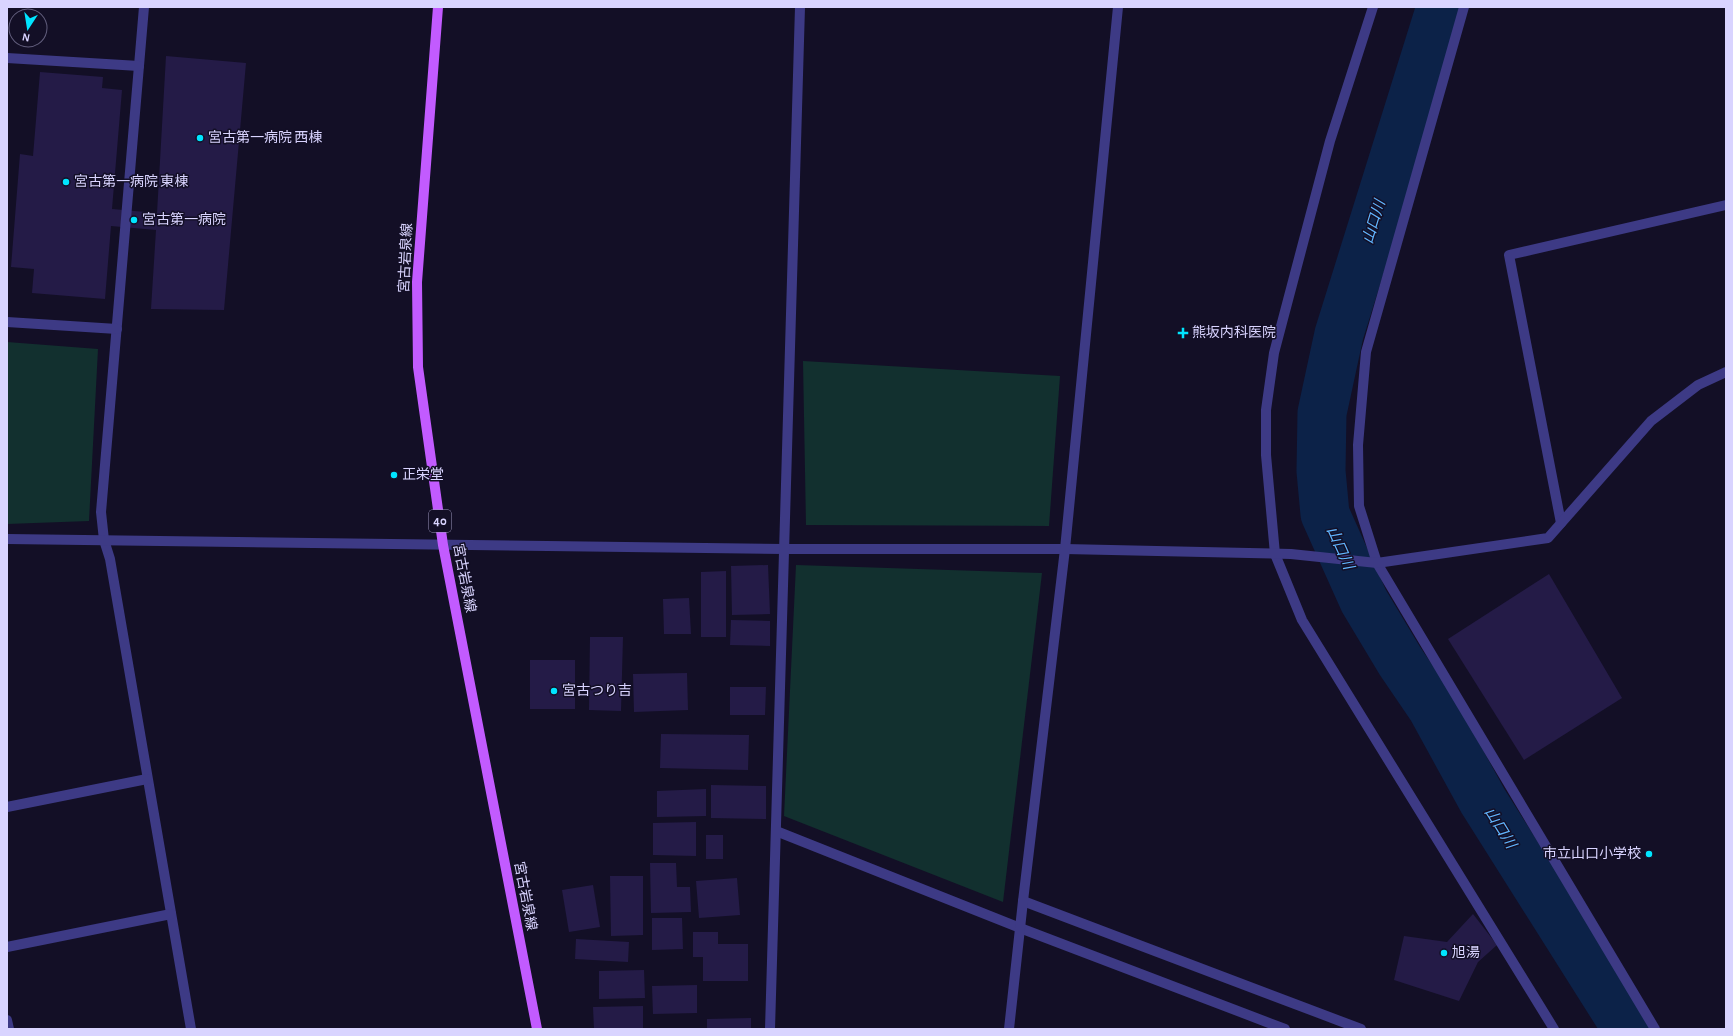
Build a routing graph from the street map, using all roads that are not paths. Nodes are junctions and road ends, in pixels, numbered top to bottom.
1 (144, 7) edge
2 (438, 7) edge
3 (800, 7) edge
4 (1118, 7) edge
5 (1373, 7) edge
6 (1464, 7) edge
7 (7, 58) edge
8 (139, 66) junction
9 (1726, 205) edge
10 (7, 322) edge
11 (117, 329) junction
12 (1726, 372) edge
13 (1561, 523) junction
14 (7, 539) edge
15 (104, 540) junction
16 (443, 545) junction
17 (784, 549) junction
18 (1065, 549) junction
19 (1275, 554) junction
20 (1377, 563) junction
21 (147, 779) junction
22 (7, 807) edge
23 (776, 831) junction
24 (1023, 901) junction
25 (171, 914) junction
26 (1020, 928) junction
27 (7, 947) edge
28 (7, 1020) edge
29 (9, 1029) edge
30 (191, 1029) edge
31 (536, 1029) edge
32 (770, 1029) edge
33 (1009, 1029) edge
34 (1285, 1029) edge
35 (1361, 1029) edge
36 (1554, 1029) edge
37 (1655, 1029) edge

1 - 8 street
2 - 16 main road, 宮古岩泉線 / 40
3 - 17 street
4 - 18 street
5 - 19 street
6 - 20 street
7 - 8 street
8 - 11 street
9 - 13 street
10 - 11 street
11 - 15 street
12 - 13 street
13 - 20 street
14 - 15 street
15 - 16 street
15 - 21 street
16 - 17 street
16 - 31 main road, 宮古岩泉線 / 40
17 - 18 street
17 - 23 street
18 - 19 street
18 - 24 street
19 - 20 street
19 - 36 street
20 - 37 street
21 - 22 street
21 - 25 street
23 - 26 street
23 - 32 street
24 - 26 street
24 - 35 street
25 - 27 street
25 - 30 street
26 - 33 street
26 - 34 street
28 - 29 street

